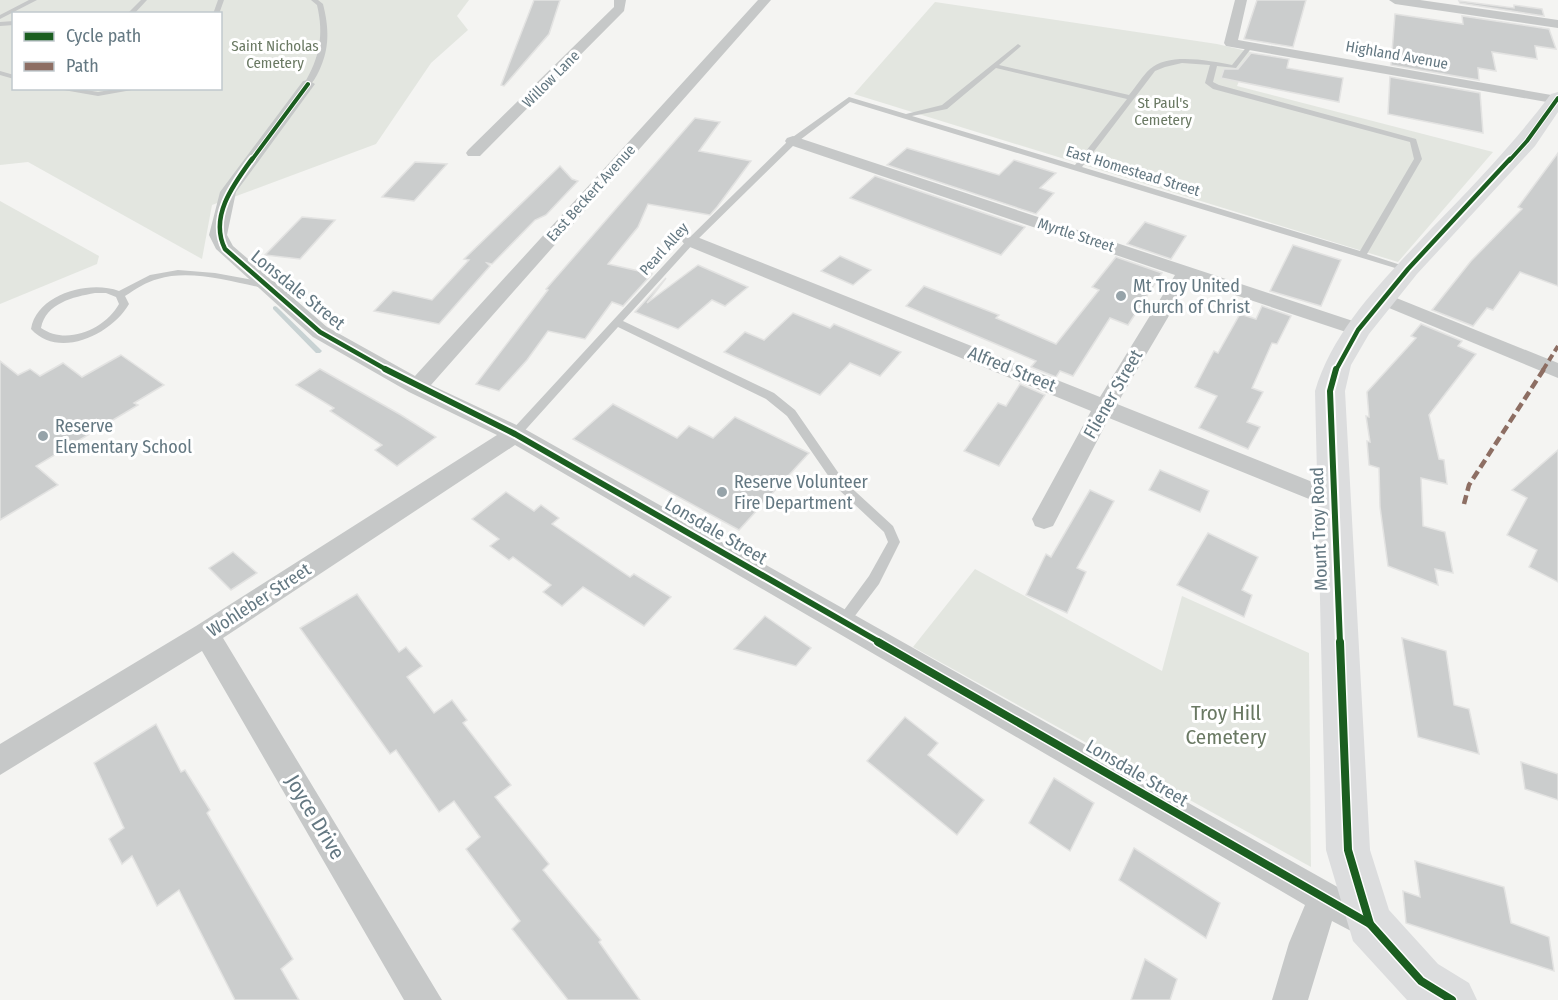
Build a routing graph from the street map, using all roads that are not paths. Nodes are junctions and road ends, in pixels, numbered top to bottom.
1 (10, 0) edge
2 (34, 0) edge
3 (144, 0) edge
4 (314, 0) edge
5 (620, 0) edge
6 (765, 0) edge
7 (1241, 0) edge
8 (1395, 0) edge
9 (22, 4) junction
10 (132, 12) edge
11 (0, 17) edge
12 (1558, 24) edge
13 (1018, 46) dead end
14 (1250, 46) junction
15 (1214, 64) junction
16 (996, 66) junction
17 (308, 84) joint
18 (64, 90) edge
19 (129, 90) edge
20 (1131, 98) junction
21 (849, 99) joint
22 (1557, 99) edge
23 (898, 114) junction
24 (793, 141) junction
25 (474, 153) dead end
26 (1077, 168) junction
27 (691, 241) junction
28 (1362, 255) junction
29 (1408, 269) junction
30 (1186, 272) junction
31 (264, 285) junction
32 (120, 295) junction
33 (1384, 299) junction
34 (619, 323) junction
35 (1358, 330) junction
36 (1558, 371) edge
37 (417, 387) junction
38 (1104, 406) junction
39 (515, 434) junction
40 (1332, 499) junction
41 (1044, 519) dead end
42 (843, 621) junction
43 (207, 634) junction
44 (0, 761) edge
45 (1324, 898) junction
46 (1370, 924) junction
47 (424, 1000) edge
48 (1290, 1000) edge
49 (1452, 1000) edge

1 - 9 lane
2 - 9 lane
3 - 10 lane
4 - 17 lane
5 - 25 street, Willow Lane
6 - 37 street, East Beckert Avenue
7 - 14 street, Highland Avenue
8 - 12 street
9 - 11 lane
13 - 16 lane
14 - 15 lane
14 - 22 street, Highland Avenue
15 - 20 lane
15 - 28 lane
16 - 20 lane
16 - 23 lane
17 - 31 street, Lonsdale Street
18 - 19 lane
20 - 26 lane
21 - 23 lane, East Homestead Street
21 - 24 lane, Pearl Alley
22 - 29 street, Mount Troy Road
23 - 26 lane, East Homestead Street
24 - 27 lane, Pearl Alley
24 - 30 street, Myrtle Street
26 - 28 lane, East Homestead Street
27 - 34 lane, Pearl Alley
27 - 38 street, Alfred Street
28 - 29 lane, East Homestead Street
29 - 33 street, Mount Troy Road
30 - 35 street, Myrtle Street
30 - 38 street, Fliener Street
31 - 32 lane
31 - 37 street, Lonsdale Street
32 - 32 lane
33 - 35 street, Mount Troy Road
33 - 36 street
34 - 39 lane, Pearl Alley
34 - 42 lane
35 - 40 street, Mount Troy Road
37 - 39 street, Lonsdale Street
38 - 40 street, Alfred Street
38 - 41 street, Fliener Street
39 - 42 street, Lonsdale Street
39 - 43 street, Wohleber Street
40 - 46 street, Mount Troy Road
42 - 45 street, Lonsdale Street
43 - 44 street, Wohleber Street
43 - 47 street, Joyce Drive
45 - 46 street, Lonsdale Street
45 - 48 street
46 - 49 street, Mount Troy Road

